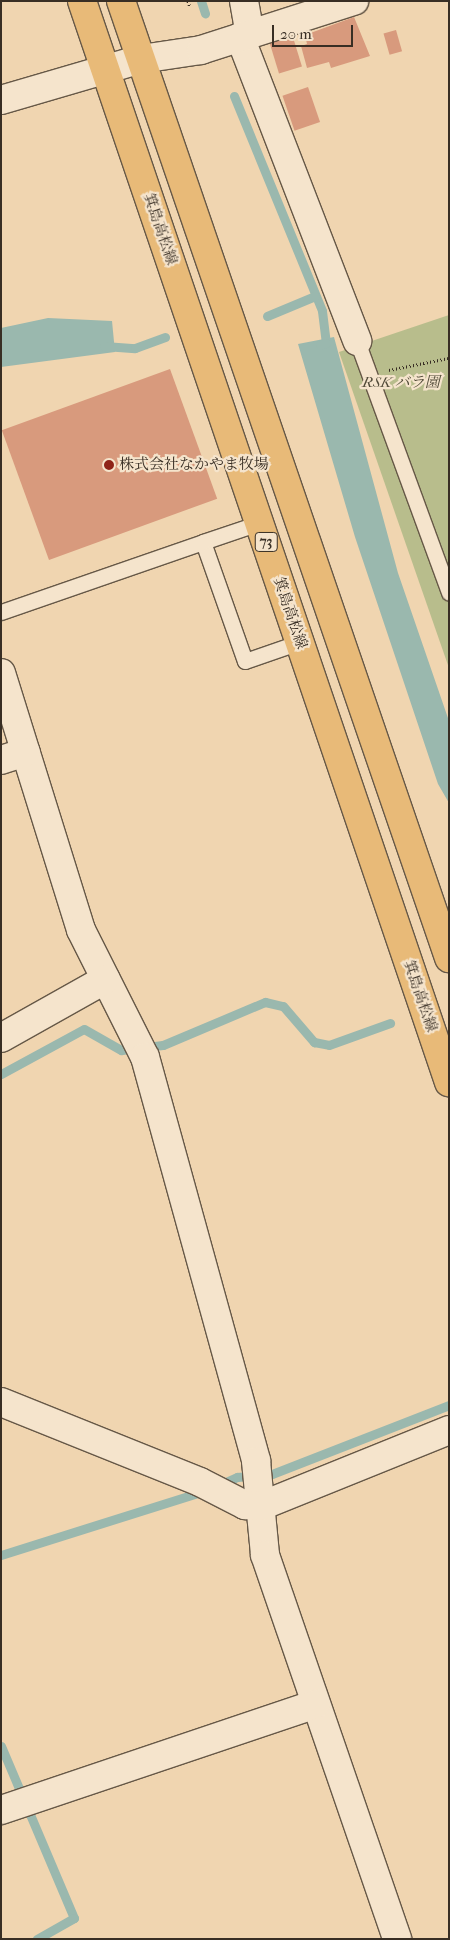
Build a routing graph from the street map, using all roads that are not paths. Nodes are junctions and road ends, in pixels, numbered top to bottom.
1 (82, 1) edge
2 (122, 1) edge
3 (244, 1) edge
4 (354, 1) edge
5 (245, 36) junction
6 (141, 59) junction
7 (105, 69) junction
8 (1, 100) edge
9 (356, 341) joint
10 (259, 523) junction
11 (203, 542) junction
12 (443, 557) edge
13 (449, 593) edge
14 (1, 612) edge
15 (300, 642) junction
16 (1, 673) edge
17 (14, 756) edge
18 (449, 958) edge
19 (106, 979) junction
20 (1, 1038) edge
21 (449, 1082) edge
22 (1, 1402) edge
23 (449, 1430) edge
24 (259, 1497) junction
25 (316, 1704) junction
26 (16, 1805) edge
27 (397, 1939) edge

1 - 7 main road, 箕島高松線 / 73
2 - 6 main road
3 - 5 street
4 - 5 street
5 - 6 street
5 - 9 street
6 - 7 street
6 - 18 main road
7 - 8 street
7 - 10 main road, 箕島高松線 / 73
9 - 12 lane
10 - 11 lane
10 - 15 main road, 箕島高松線 / 73
11 - 14 lane
11 - 15 lane
12 - 13 lane
15 - 21 main road, 箕島高松線 / 73
16 - 17 street
17 - 19 street
19 - 20 street
19 - 24 street
22 - 24 street
23 - 24 street
24 - 25 street
25 - 26 street
25 - 27 street

